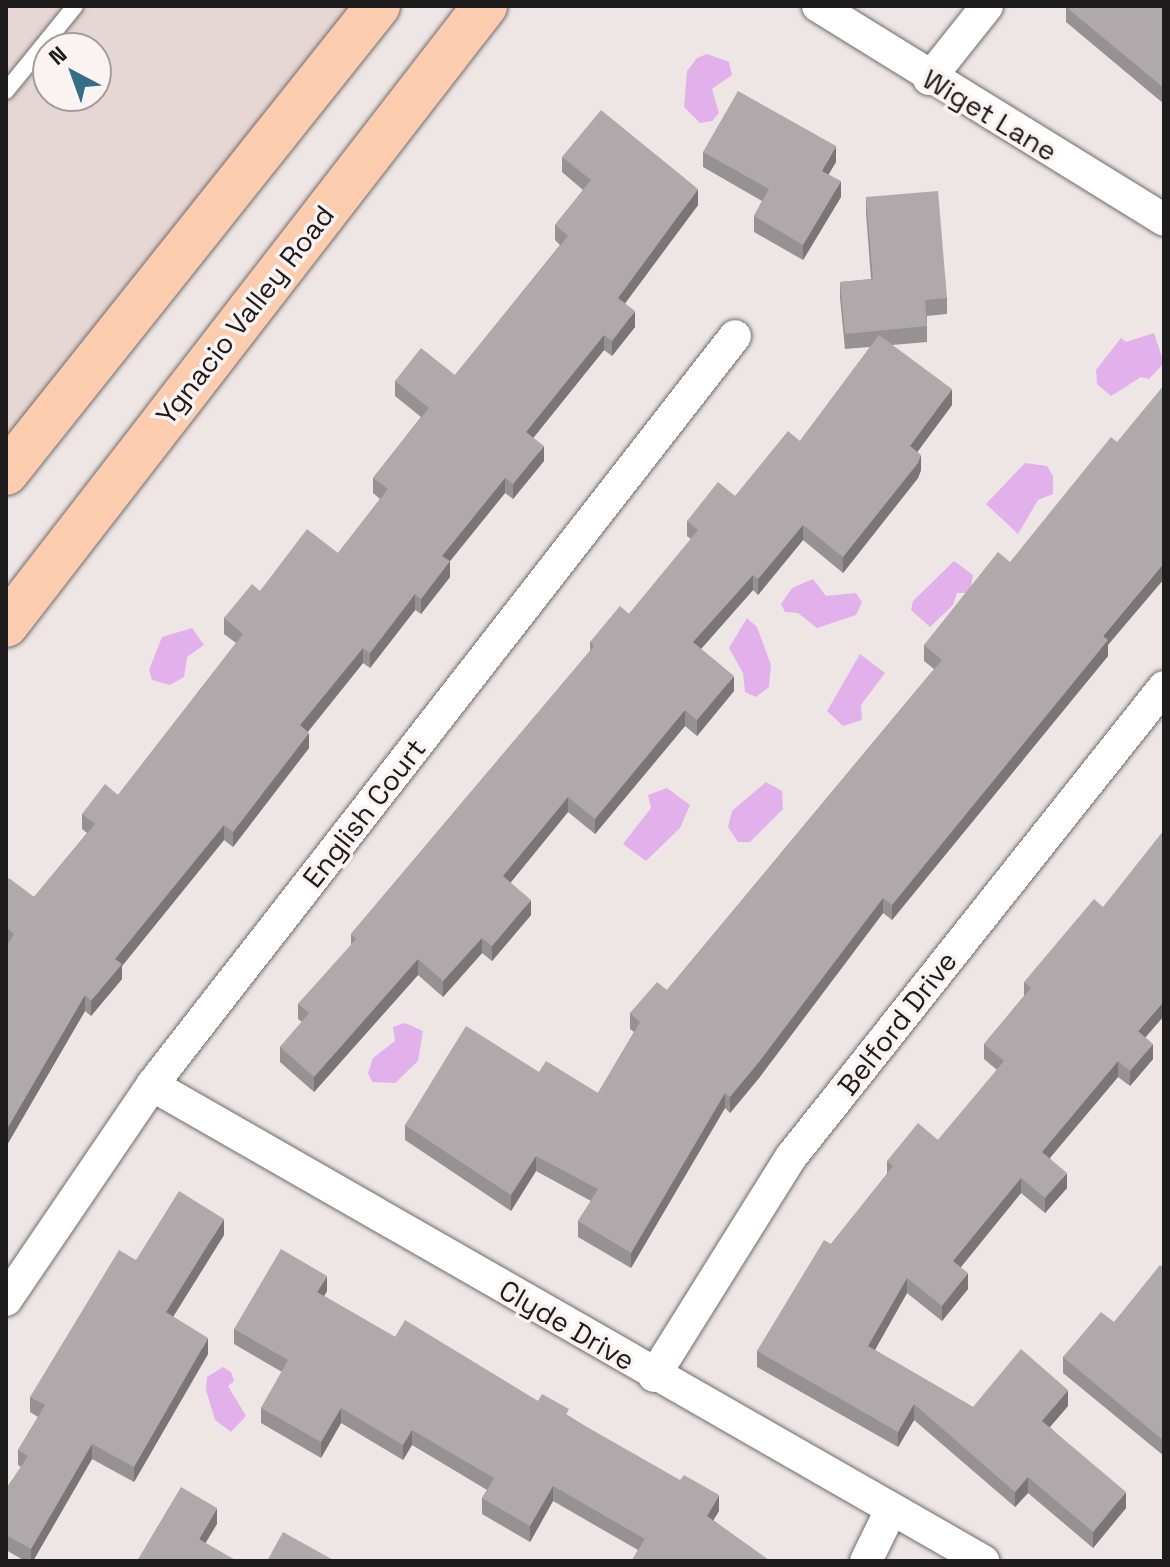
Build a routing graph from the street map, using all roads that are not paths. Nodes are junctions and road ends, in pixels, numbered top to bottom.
1 (75, 6) edge
2 (378, 6) edge
3 (485, 6) edge
4 (818, 6) edge
5 (987, 6) edge
6 (929, 79) junction
7 (6, 91) edge
8 (1164, 220) edge
9 (735, 336) dead end
10 (6, 473) edge
11 (6, 625) edge
12 (1164, 687) edge
13 (152, 1085) junction
14 (6, 1300) edge
15 (654, 1376) junction
16 (891, 1510) junction
17 (866, 1561) edge
18 (983, 1561) edge

1 - 7 lane
2 - 10 highway
3 - 11 highway, Ygnacio Valley Road
4 - 6 street, Wiget Lane
5 - 6 street
6 - 8 street, Wiget Lane
9 - 13 street, English Court
12 - 15 street, Belford Drive
13 - 14 street, English Court
13 - 15 street, Clyde Drive
15 - 16 street, Clyde Drive
16 - 17 street
16 - 18 street, Clyde Drive

